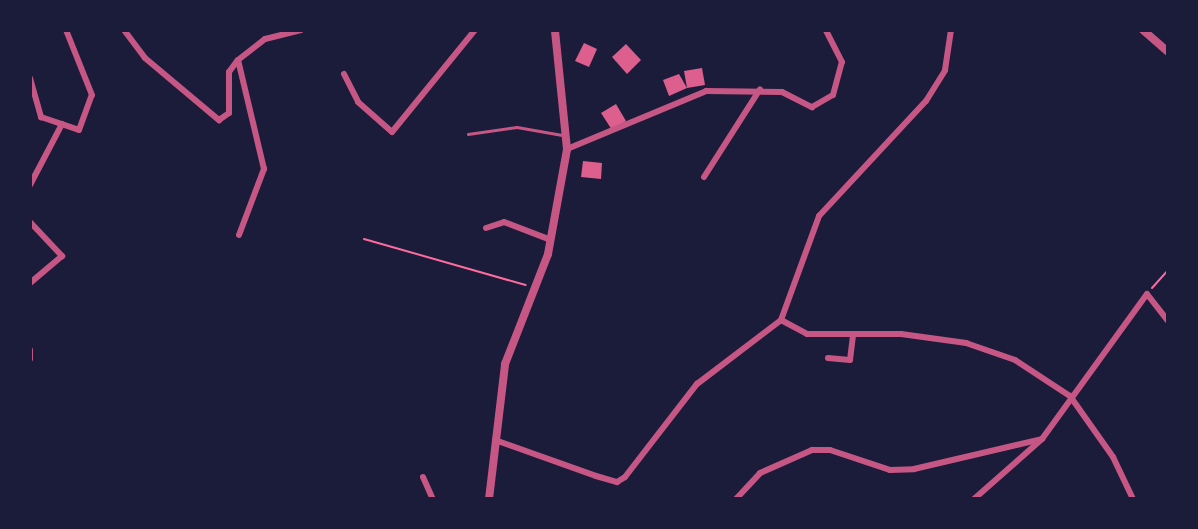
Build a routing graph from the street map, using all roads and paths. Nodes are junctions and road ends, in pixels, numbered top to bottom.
1 (66, 30) edge
2 (124, 30) edge
3 (300, 30) edge
4 (475, 30) edge
5 (555, 30) edge
6 (826, 30) edge
7 (951, 30) edge
8 (1143, 30) edge
9 (1168, 52) edge
10 (238, 60) junction
11 (344, 74) dead end
12 (30, 78) edge
13 (760, 89) junction
14 (62, 124) junction
15 (468, 134) dead end
16 (566, 135) junction
17 (567, 149) junction
18 (704, 177) dead end
19 (30, 185) edge
20 (30, 222) edge
21 (485, 228) dead end
22 (239, 234) dead end
23 (364, 239) dead end
24 (551, 240) junction
25 (1168, 270) edge
26 (30, 283) edge
27 (534, 288) junction
28 (1147, 293) junction
29 (781, 320) junction
30 (1168, 321) edge
31 (853, 335) junction
32 (30, 350) edge
33 (828, 358) dead end
34 (30, 359) edge
35 (1070, 396) junction
36 (1042, 439) junction
37 (495, 440) junction
38 (423, 477) dead end
39 (489, 498) edge
40 (433, 499) edge
41 (479, 499) edge
42 (736, 499) edge
43 (974, 499) edge
44 (1133, 499) edge

1 - 14 street
2 - 10 street
3 - 10 street
4 - 11 street
5 - 16 street
6 - 13 street
7 - 29 street
8 - 9 street
10 - 22 street
12 - 14 street
13 - 17 street
13 - 18 street
14 - 19 street
15 - 16 lane
16 - 17 street
17 - 24 street
20 - 26 street
21 - 24 street
23 - 27 path
24 - 27 street
25 - 28 path
27 - 37 street
28 - 30 street
28 - 35 street
29 - 31 street
29 - 37 street
31 - 33 street
31 - 35 street
32 - 34 street
35 - 36 street
35 - 44 street
36 - 42 street
36 - 43 street
37 - 39 street
38 - 40 street
39 - 41 street

